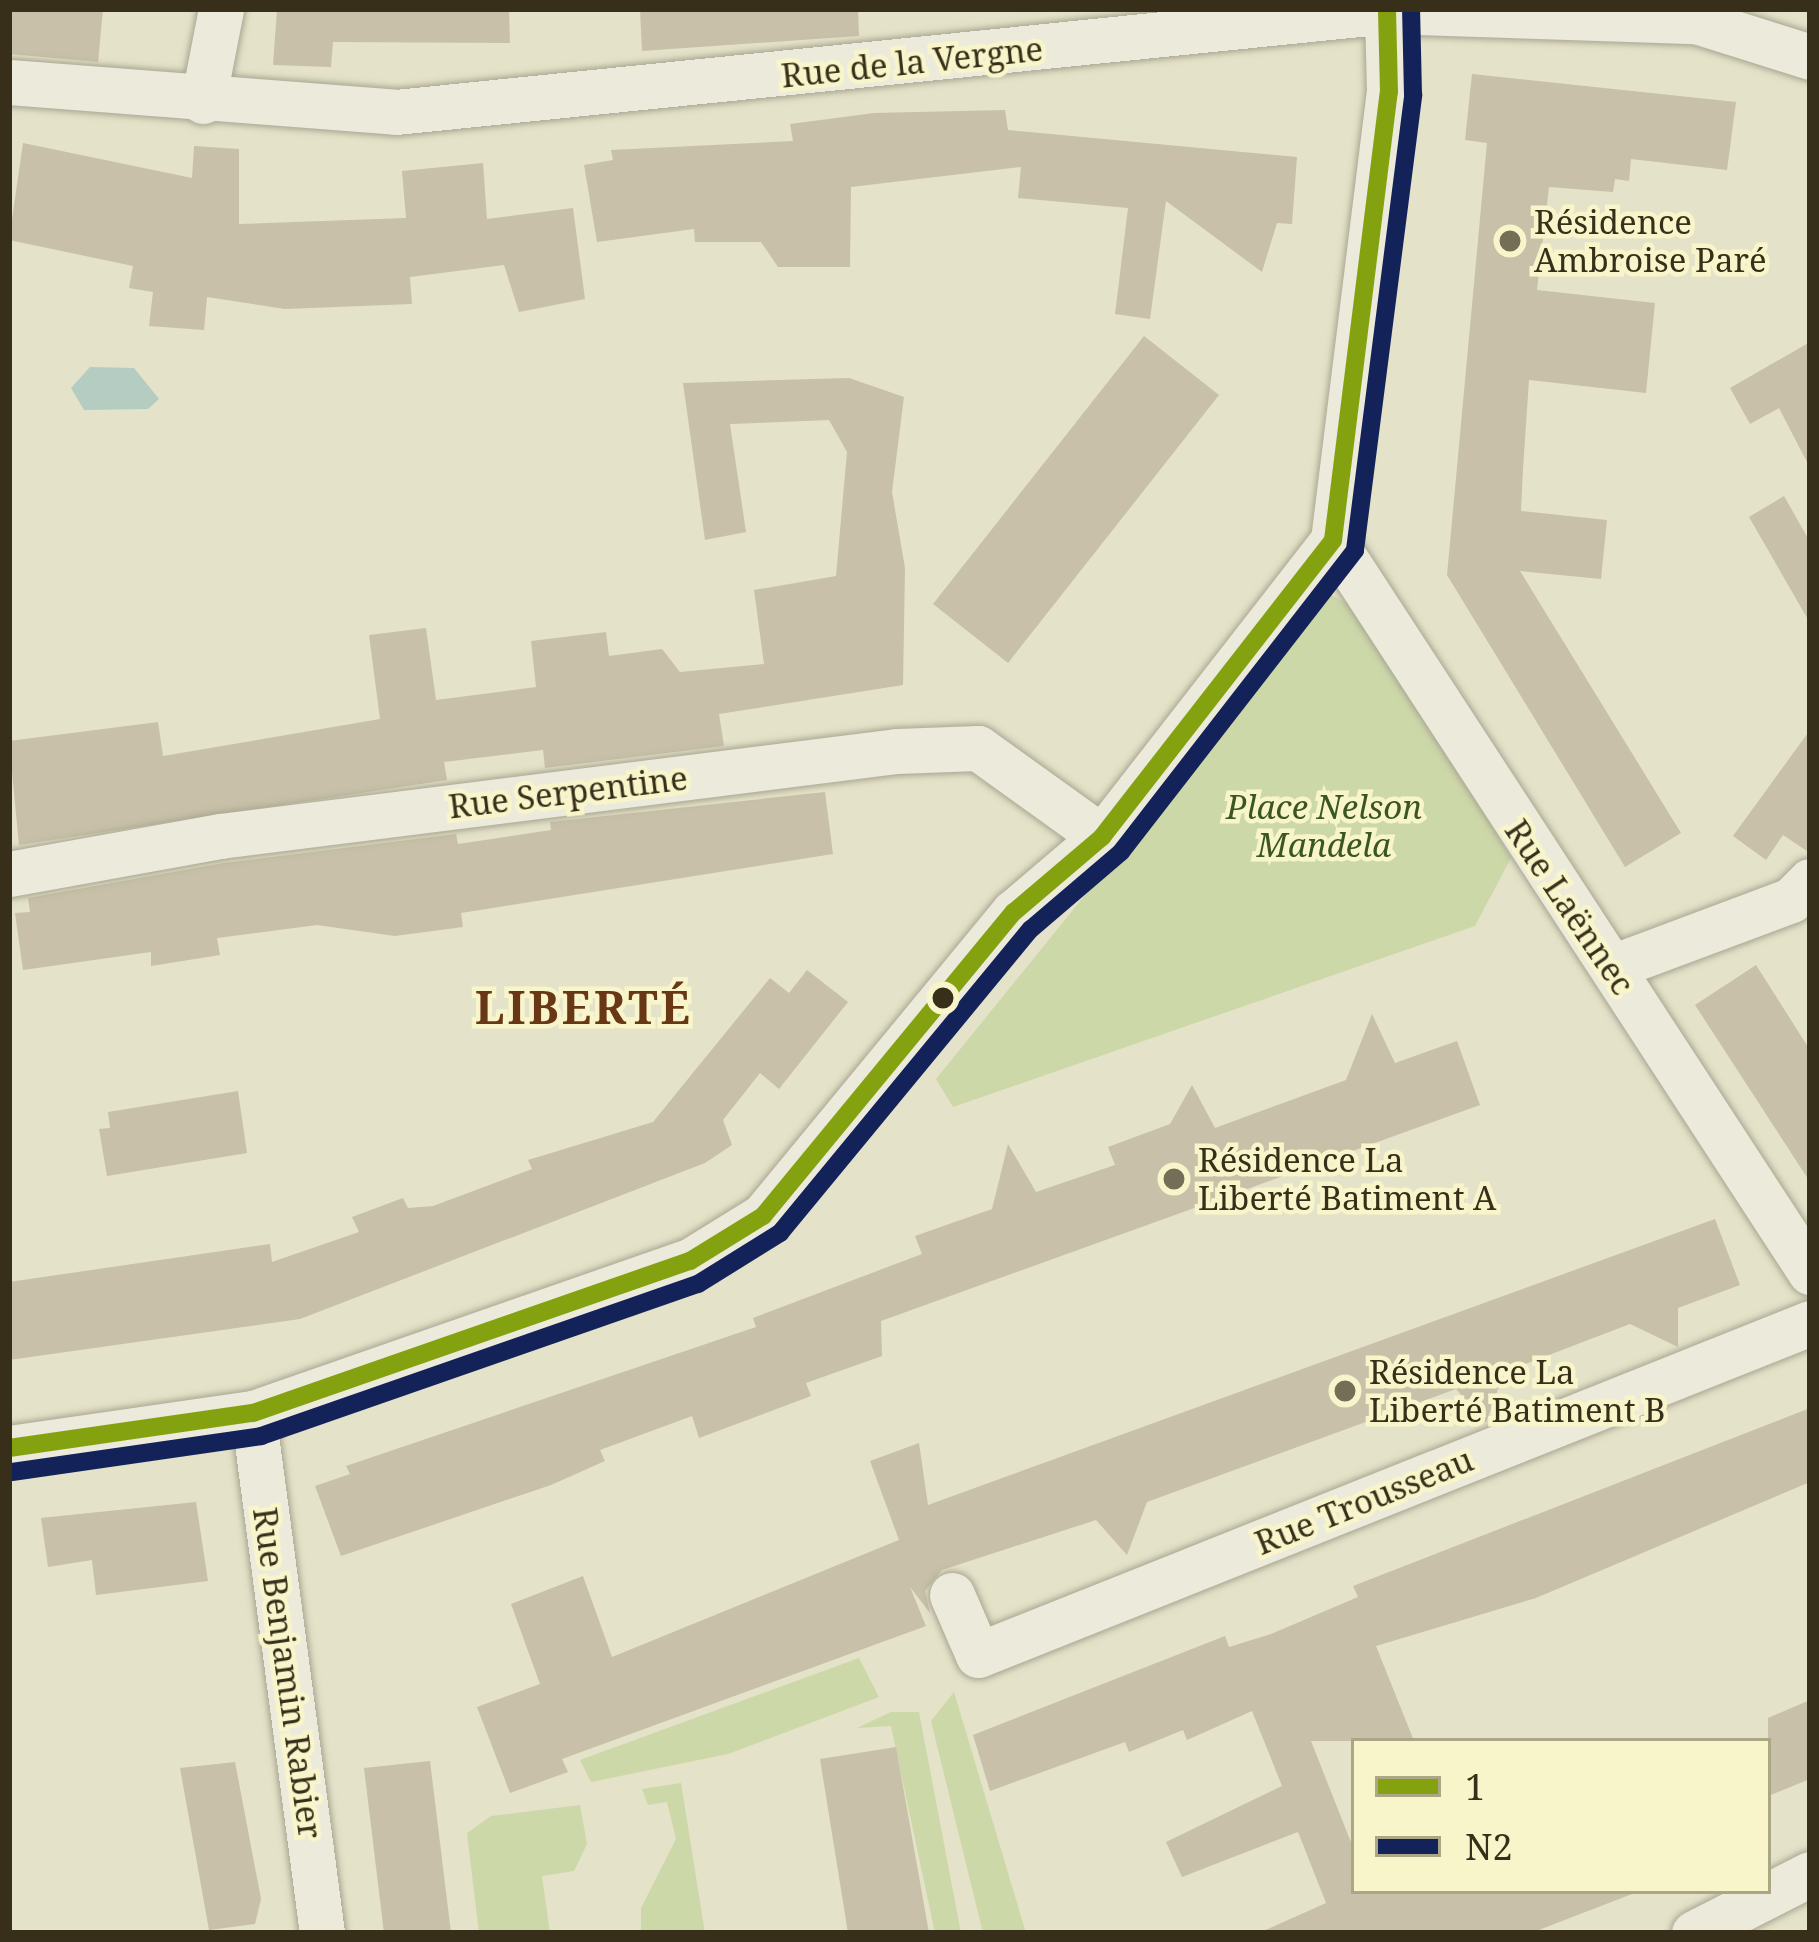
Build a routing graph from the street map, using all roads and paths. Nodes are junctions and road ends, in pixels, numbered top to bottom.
1 (221, 9) edge
2 (1388, 10) edge
3 (1810, 57) edge
4 (9, 82) edge
5 (203, 100) junction
6 (1333, 541) junction
7 (1102, 837) junction
8 (9, 874) edge
9 (1810, 881) edge
10 (1612, 967) junction
11 (1810, 1272) edge
12 (1810, 1322) edge
13 (253, 1413) junction
14 (9, 1448) edge
15 (952, 1595) dead end
16 (1810, 1874) edge
17 (1771, 1894) edge
18 (1771, 1894) edge
19 (322, 1933) edge
20 (1694, 1933) edge

1 - 5 street
2 - 3 street, Rue de la Vergne
2 - 5 street, Rue de la Vergne
2 - 6 street
4 - 5 street, Rue de la Vergne
6 - 7 street
6 - 10 street, Rue Laënnec
7 - 8 street, Rue Serpentine
7 - 13 street
9 - 10 street
10 - 11 street, Rue Laënnec
12 - 15 street, Rue Trousseau
13 - 14 street
13 - 19 street, Rue Benjamin Rabier
16 - 18 street
17 - 20 street

